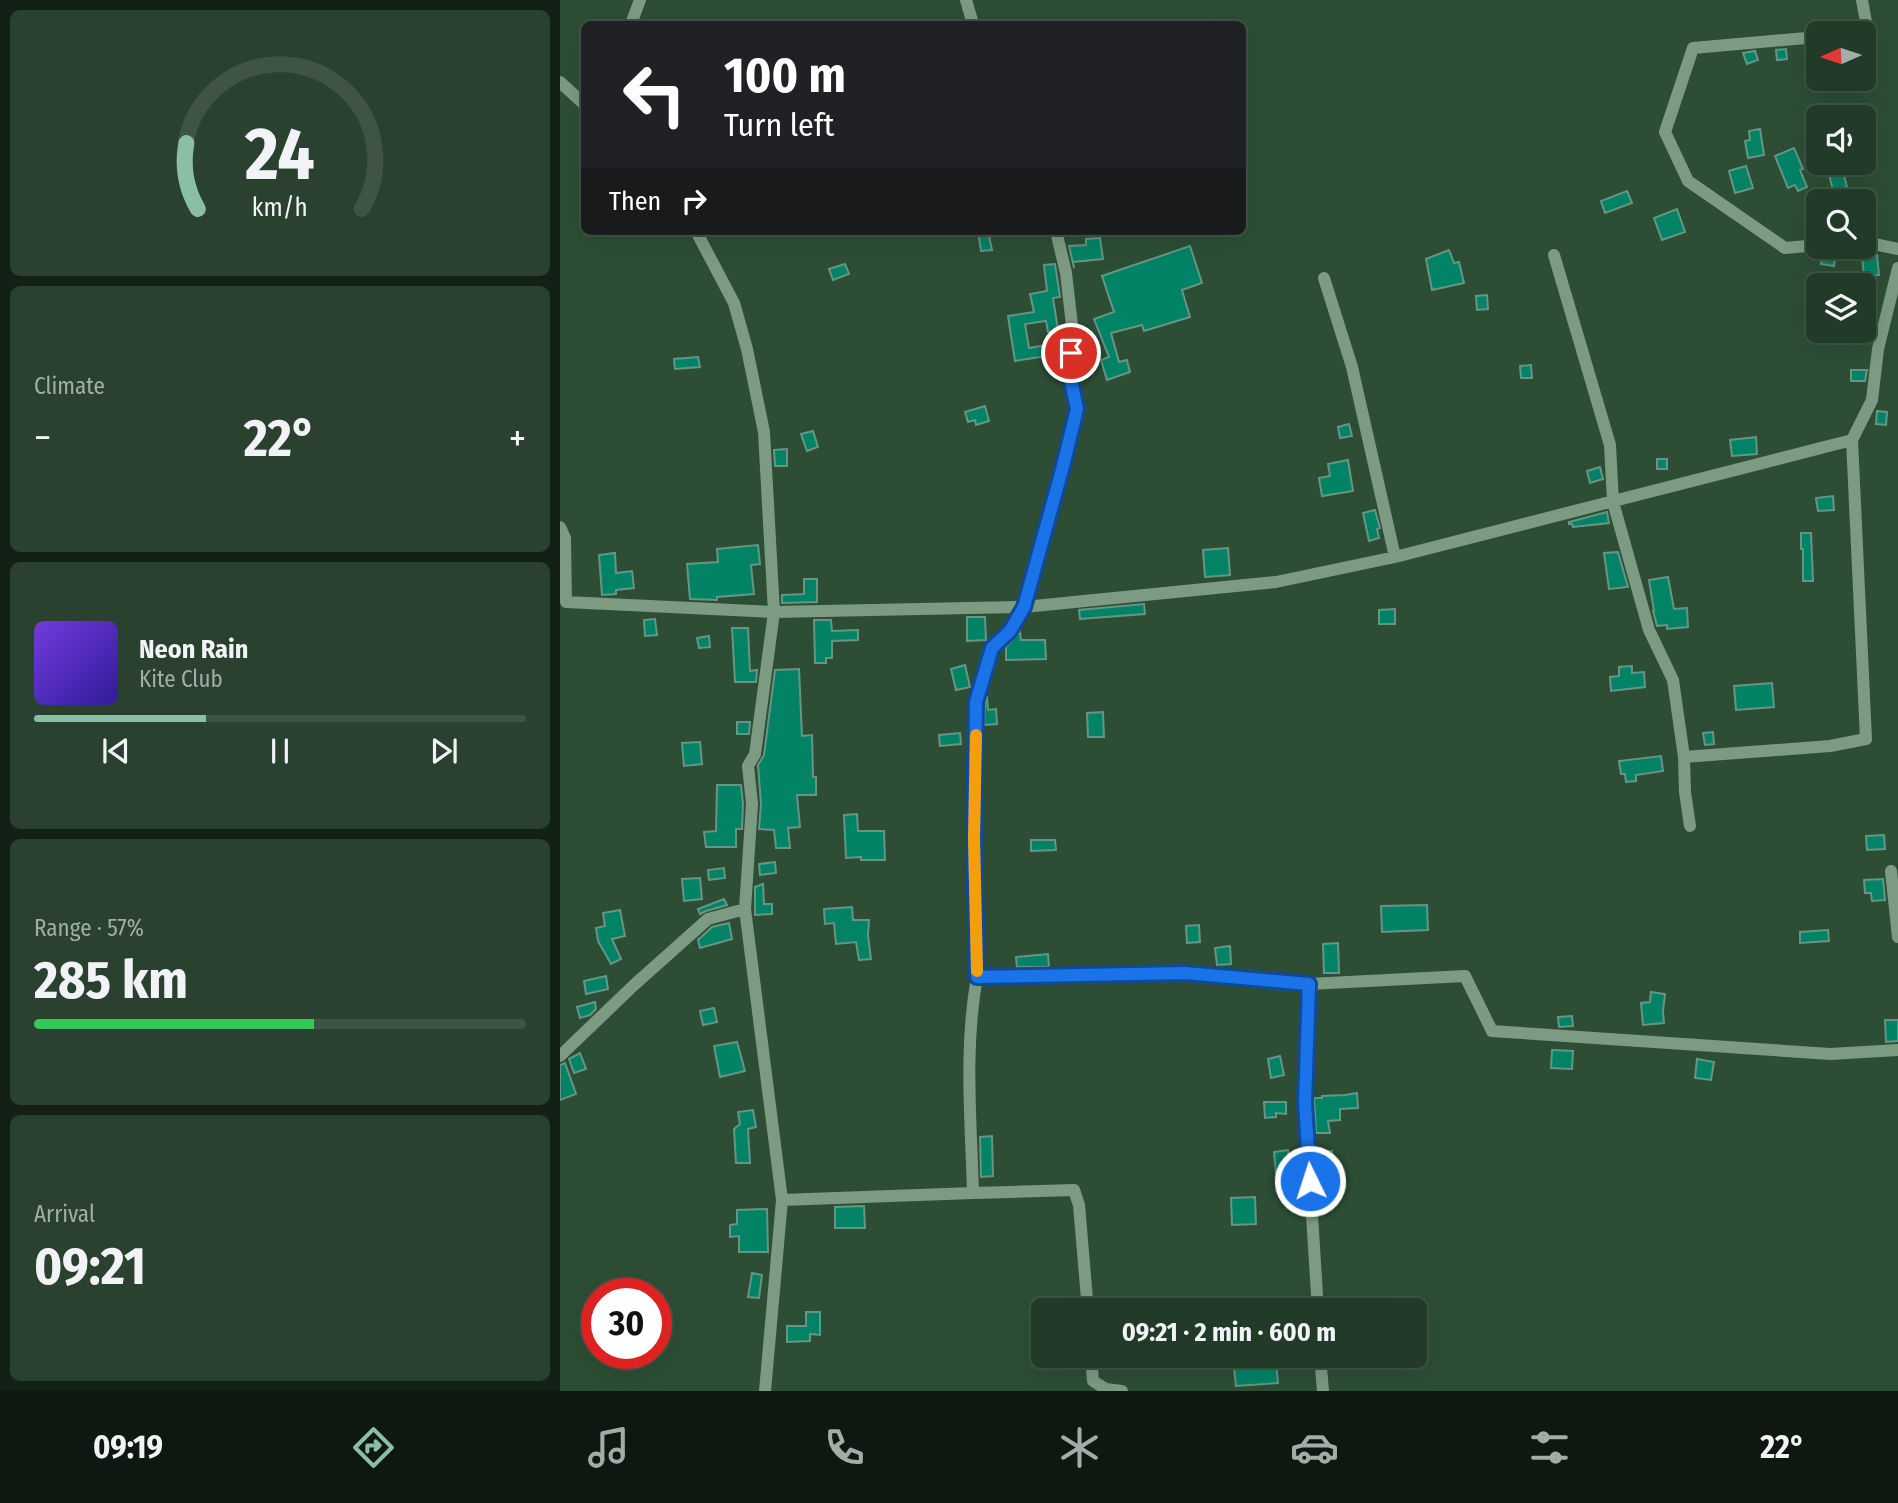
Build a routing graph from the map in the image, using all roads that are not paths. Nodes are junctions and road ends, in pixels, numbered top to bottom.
1 (640, 0) edge
2 (966, 0) edge
3 (1862, 0) edge
4 (632, 21) edge
5 (972, 21) edge
6 (1866, 21) edge
7 (1806, 38) edge
8 (560, 82) edge
9 (581, 101) edge
10 (698, 235) edge
11 (1057, 235) edge
12 (1876, 244) edge
13 (1806, 246) edge
14 (1898, 249) edge
15 (1555, 255) dead end
16 (1898, 268) edge
17 (1324, 278) dead end
18 (1852, 440) junction
19 (1613, 502) junction
20 (560, 527) edge
21 (1395, 557) junction
22 (1024, 607) junction
23 (774, 612) junction
24 (1684, 757) junction
25 (1690, 826) dead end
26 (1891, 871) dead end
27 (745, 909) junction
28 (1898, 937) edge
29 (977, 977) junction
30 (1309, 984) junction
31 (1898, 1050) edge
32 (560, 1056) edge
33 (973, 1193) junction
34 (782, 1200) junction
35 (1086, 1298) edge
36 (1317, 1298) edge
37 (1091, 1368) edge
38 (1321, 1368) edge
39 (1091, 1386) edge
40 (765, 1391) edge
41 (1122, 1391) edge
42 (1323, 1391) edge

1 - 4 street
2 - 5 street
3 - 6 street
7 - 13 street
8 - 9 street
10 - 23 street
11 - 22 street
12 - 14 street
15 - 19 street
16 - 18 street
17 - 21 street
18 - 19 street
18 - 24 street
19 - 21 street
19 - 24 street
20 - 23 street
21 - 22 street
22 - 23 street
22 - 29 street
23 - 27 street
24 - 25 street
26 - 28 street
27 - 32 street
27 - 34 street
29 - 30 street
29 - 33 street
30 - 31 street
30 - 36 street
33 - 34 street
33 - 35 street
34 - 40 street
37 - 39 street
38 - 42 street
39 - 41 street

